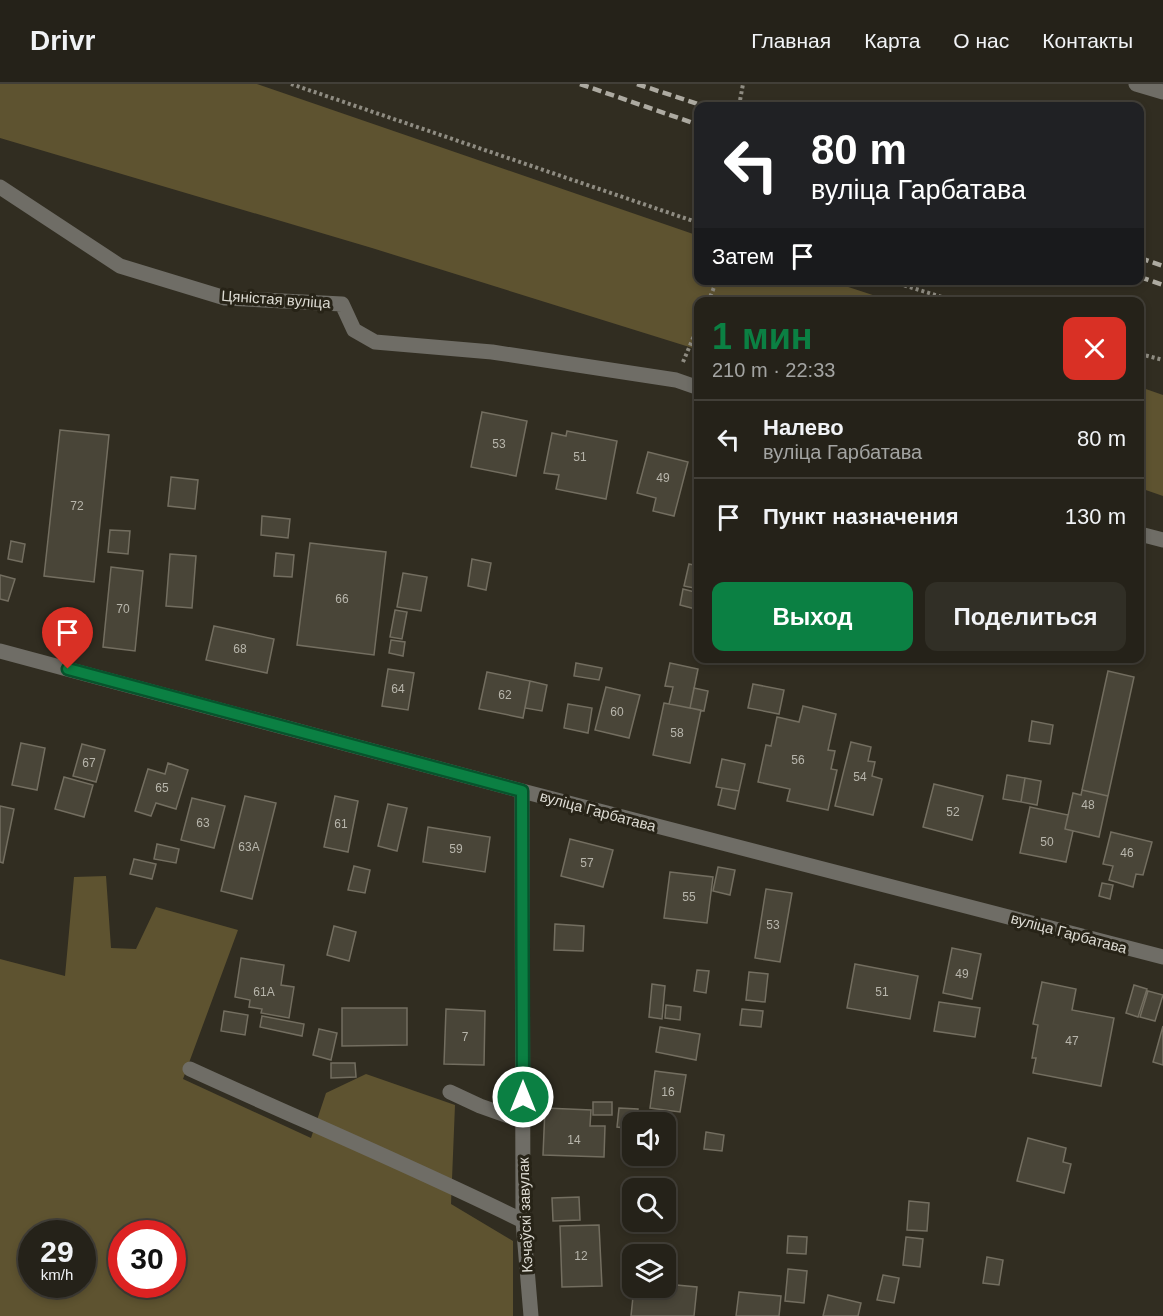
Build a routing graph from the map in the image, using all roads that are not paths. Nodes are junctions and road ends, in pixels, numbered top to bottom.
1 (1136, 84) edge
2 (1163, 92) edge
3 (0, 187) edge
4 (694, 386) edge
5 (1144, 535) edge
6 (1163, 540) edge
7 (0, 651) edge
8 (522, 791) junction
9 (1163, 957) edge
10 (190, 1069) dead end
11 (450, 1092) dead end
12 (523, 1120) junction
13 (524, 1221) junction
14 (531, 1316) edge

1 - 2 street
3 - 4 street, Цяністая вуліца
5 - 6 street
7 - 8 street, вуліца Гарбатава
8 - 9 street, вуліца Гарбатава
8 - 12 street, Кэчаўскі завулак
10 - 13 street
11 - 12 street
12 - 13 street, Кэчаўскі завулак
13 - 14 street, Кэчаўскі завулак

